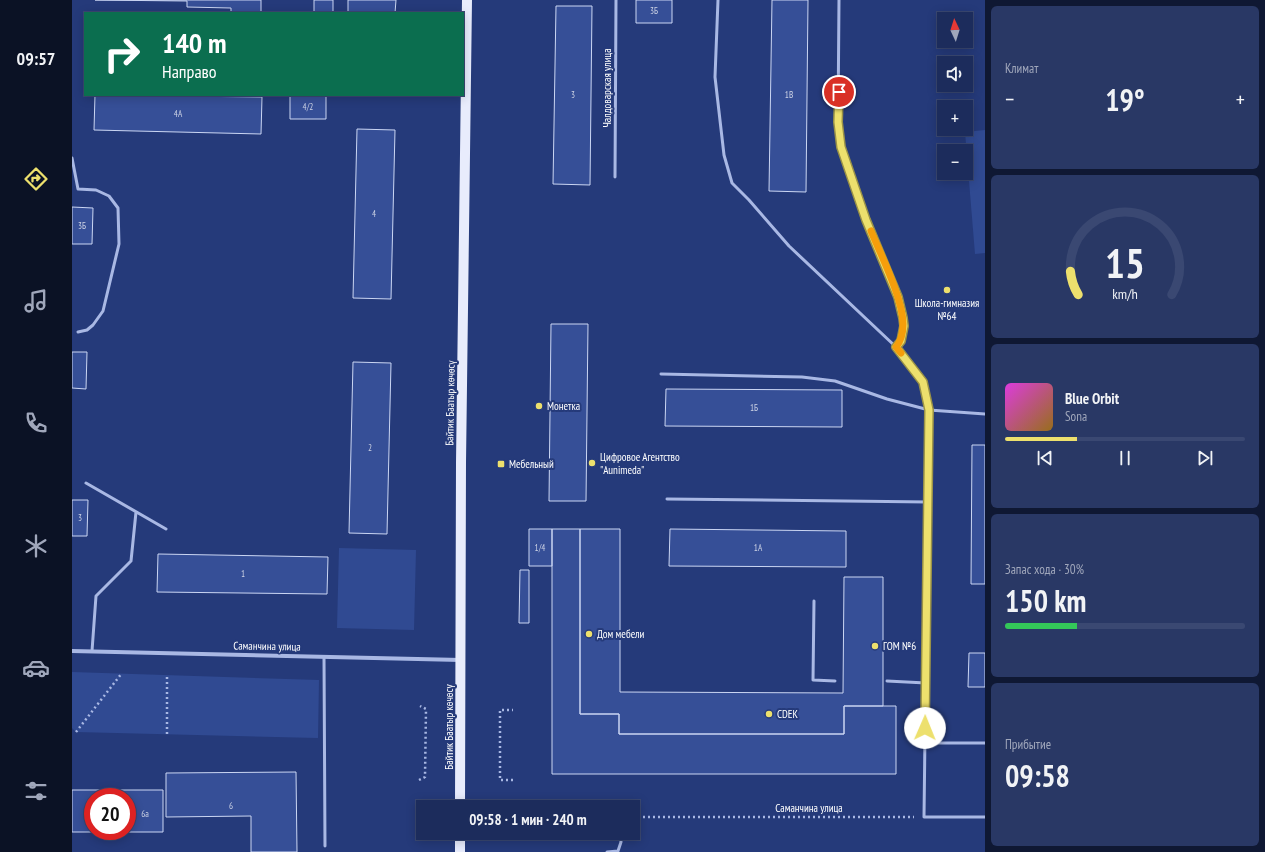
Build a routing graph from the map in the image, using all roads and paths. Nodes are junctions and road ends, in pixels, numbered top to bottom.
1 (467, 0) edge
2 (616, 0) edge
3 (718, 0) edge
4 (839, 0) edge
5 (72, 158) edge
6 (615, 177) dead end
7 (78, 332) dead end
8 (896, 347) junction
9 (661, 374) dead end
10 (929, 410) junction
11 (985, 414) edge
12 (86, 483) dead end
13 (668, 499) dead end
14 (928, 502) junction
15 (136, 512) junction
16 (166, 529) dead end
17 (814, 601) dead end
18 (72, 651) edge
19 (92, 652) junction
20 (324, 656) junction
21 (461, 660) junction
22 (122, 673) dead end
23 (167, 675) dead end
24 (835, 681) dead end
25 (887, 681) dead end
26 (926, 683) junction
27 (420, 706) dead end
28 (513, 710) dead end
29 (76, 732) dead end
30 (167, 734) dead end
31 (985, 742) edge
32 (925, 743) junction
33 (419, 780) dead end
34 (513, 780) dead end
35 (460, 800) edge
36 (640, 817) edge
37 (924, 817) junction
38 (985, 817) edge
39 (460, 840) edge
40 (621, 840) edge
41 (325, 846) dead end
42 (460, 852) edge
43 (607, 852) edge

1 - 21 main road, Байтик Баатыр көчөсү
2 - 6 lane, Чалдоварская улица
3 - 8 lane
4 - 8 lane
5 - 7 lane
8 - 10 lane
9 - 10 lane
10 - 11 lane
10 - 14 lane
12 - 15 lane
13 - 14 lane
14 - 26 lane
15 - 16 lane
15 - 19 lane
17 - 24 lane
18 - 19 street, Саманчина улица
19 - 20 street, Саманчина улица
20 - 21 street, Саманчина улица
20 - 41 lane
21 - 35 main road, Байтик Баатыр көчөсү
22 - 29 path
23 - 30 path
25 - 26 lane
26 - 32 lane
27 - 33 path
28 - 34 path
31 - 32 lane
32 - 37 lane
36 - 37 path, Саманчина улица
37 - 38 lane
39 - 42 main road
40 - 43 lane

